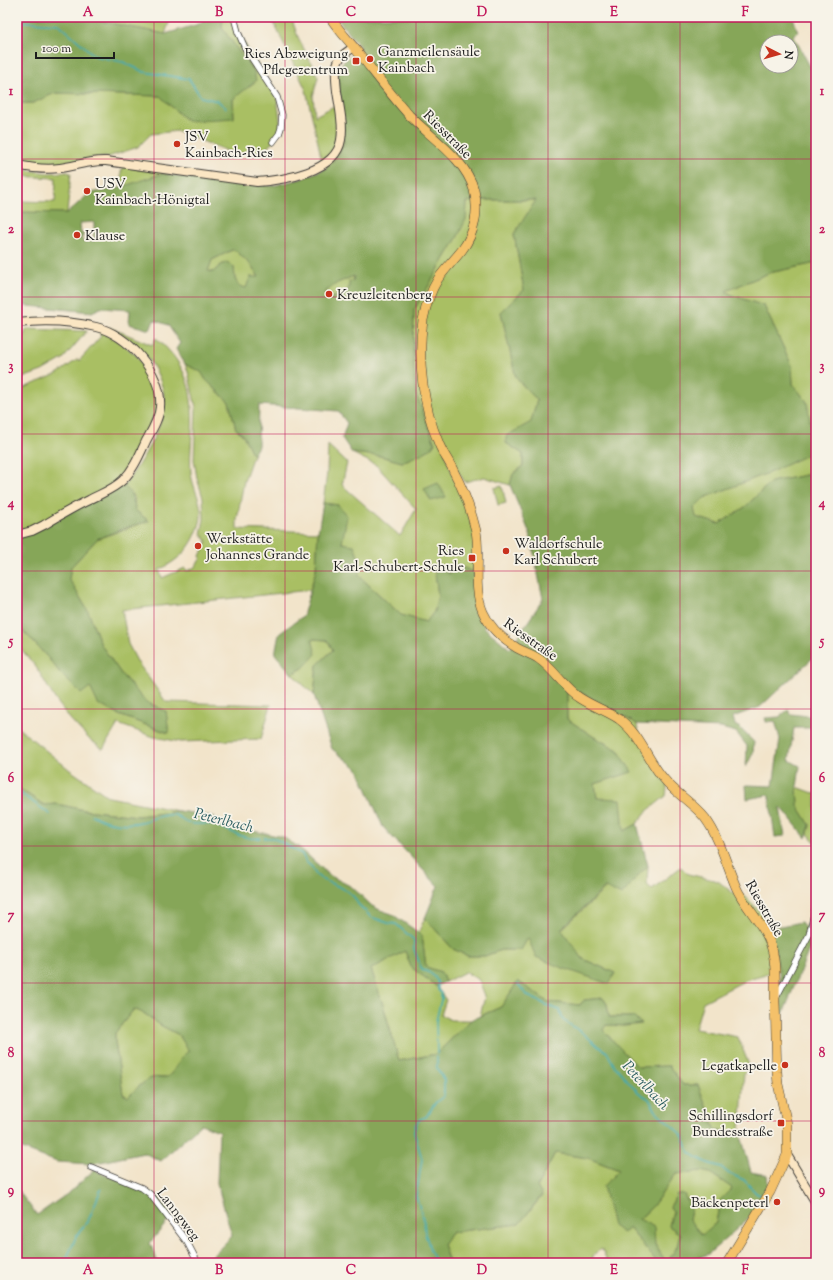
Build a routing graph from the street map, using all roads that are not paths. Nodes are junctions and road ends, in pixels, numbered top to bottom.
1 (234, 17) edge
2 (330, 17) edge
3 (354, 47) junction
4 (273, 142) dead end
5 (17, 165) edge
6 (17, 323) edge
7 (17, 535) edge
8 (816, 905) edge
9 (775, 1000) junction
10 (787, 1155) junction
11 (91, 1167) dead end
12 (816, 1203) edge
13 (198, 1263) edge
14 (727, 1263) edge

1 - 4 street
2 - 3 main road, Riesstraße
3 - 5 street
3 - 9 main road, Riesstraße
6 - 7 street
8 - 9 street
9 - 10 main road, Riesstraße
10 - 12 street
10 - 14 main road, Riesstraße
11 - 13 street, Lanngweg

